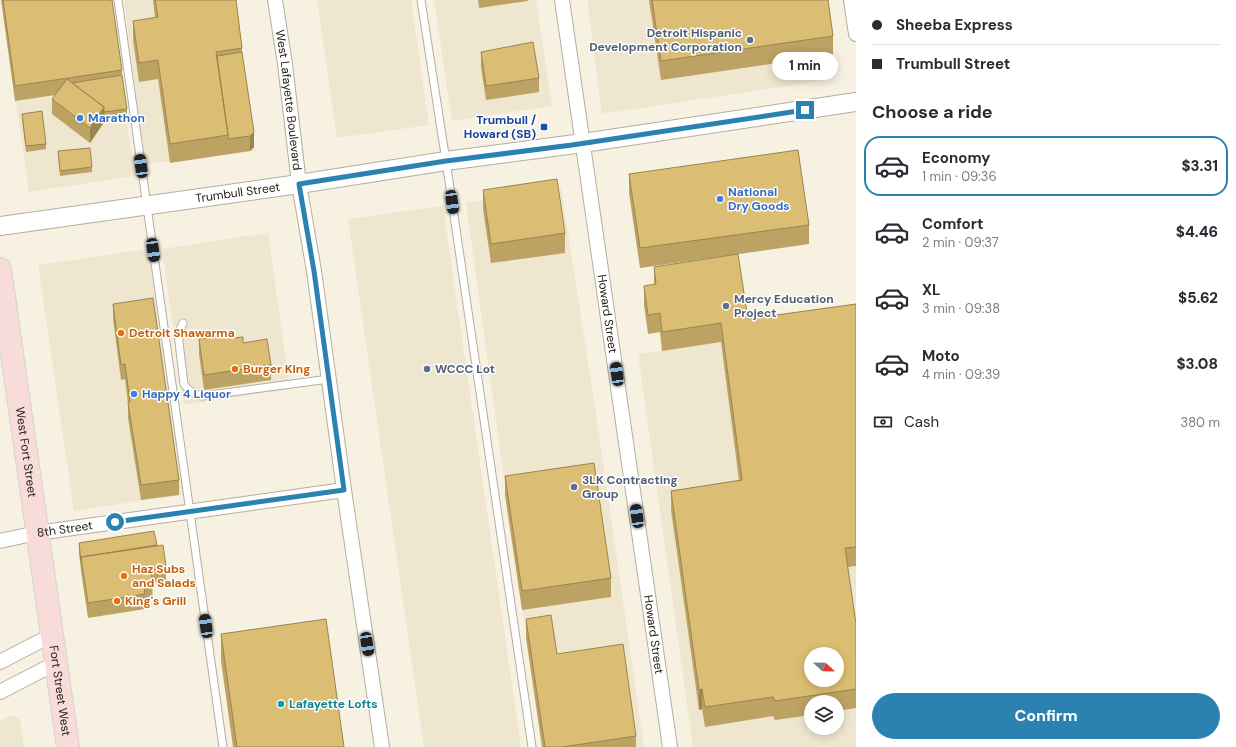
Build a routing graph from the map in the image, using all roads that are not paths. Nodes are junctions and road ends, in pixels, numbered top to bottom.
1 (118, 0) edge
2 (275, 0) edge
3 (421, 0) edge
4 (562, 0) edge
5 (851, 0) edge
6 (856, 34) edge
7 (856, 102) edge
8 (583, 143) junction
9 (446, 161) junction
10 (299, 184) junction
11 (147, 205) junction
12 (0, 226) edge
13 (0, 269) edge
14 (183, 323) dead end
15 (329, 379) junction
16 (344, 490) junction
17 (191, 512) junction
18 (37, 533) junction
19 (0, 541) edge
20 (52, 635) junction
21 (0, 662) edge
22 (56, 663) junction
23 (0, 692) edge
24 (68, 747) edge
25 (223, 747) edge
26 (382, 747) edge
27 (532, 747) edge
28 (670, 747) edge

1 - 11 lane
2 - 10 street, West Lafayette Boulevard
3 - 9 lane
4 - 8 street, Howard Street
5 - 6 street
7 - 8 street, Trumbull Street
8 - 9 street, Trumbull Street
8 - 28 street, Howard Street
9 - 10 street, Trumbull Street
9 - 27 lane
10 - 11 street, Trumbull Street
10 - 15 street, West Lafayette Boulevard
11 - 12 street, Trumbull Street
11 - 17 lane
13 - 18 main road, West Fort Street
14 - 15 lane
15 - 16 street, West Lafayette Boulevard
16 - 17 street, 8th Street
16 - 26 street, West Lafayette Boulevard
17 - 18 street, 8th Street
17 - 25 lane
18 - 19 street, 8th Street
18 - 20 main road, West Fort Street
20 - 21 street
20 - 22 main road, Fort Street West
22 - 23 street
22 - 24 main road, Fort Street West

